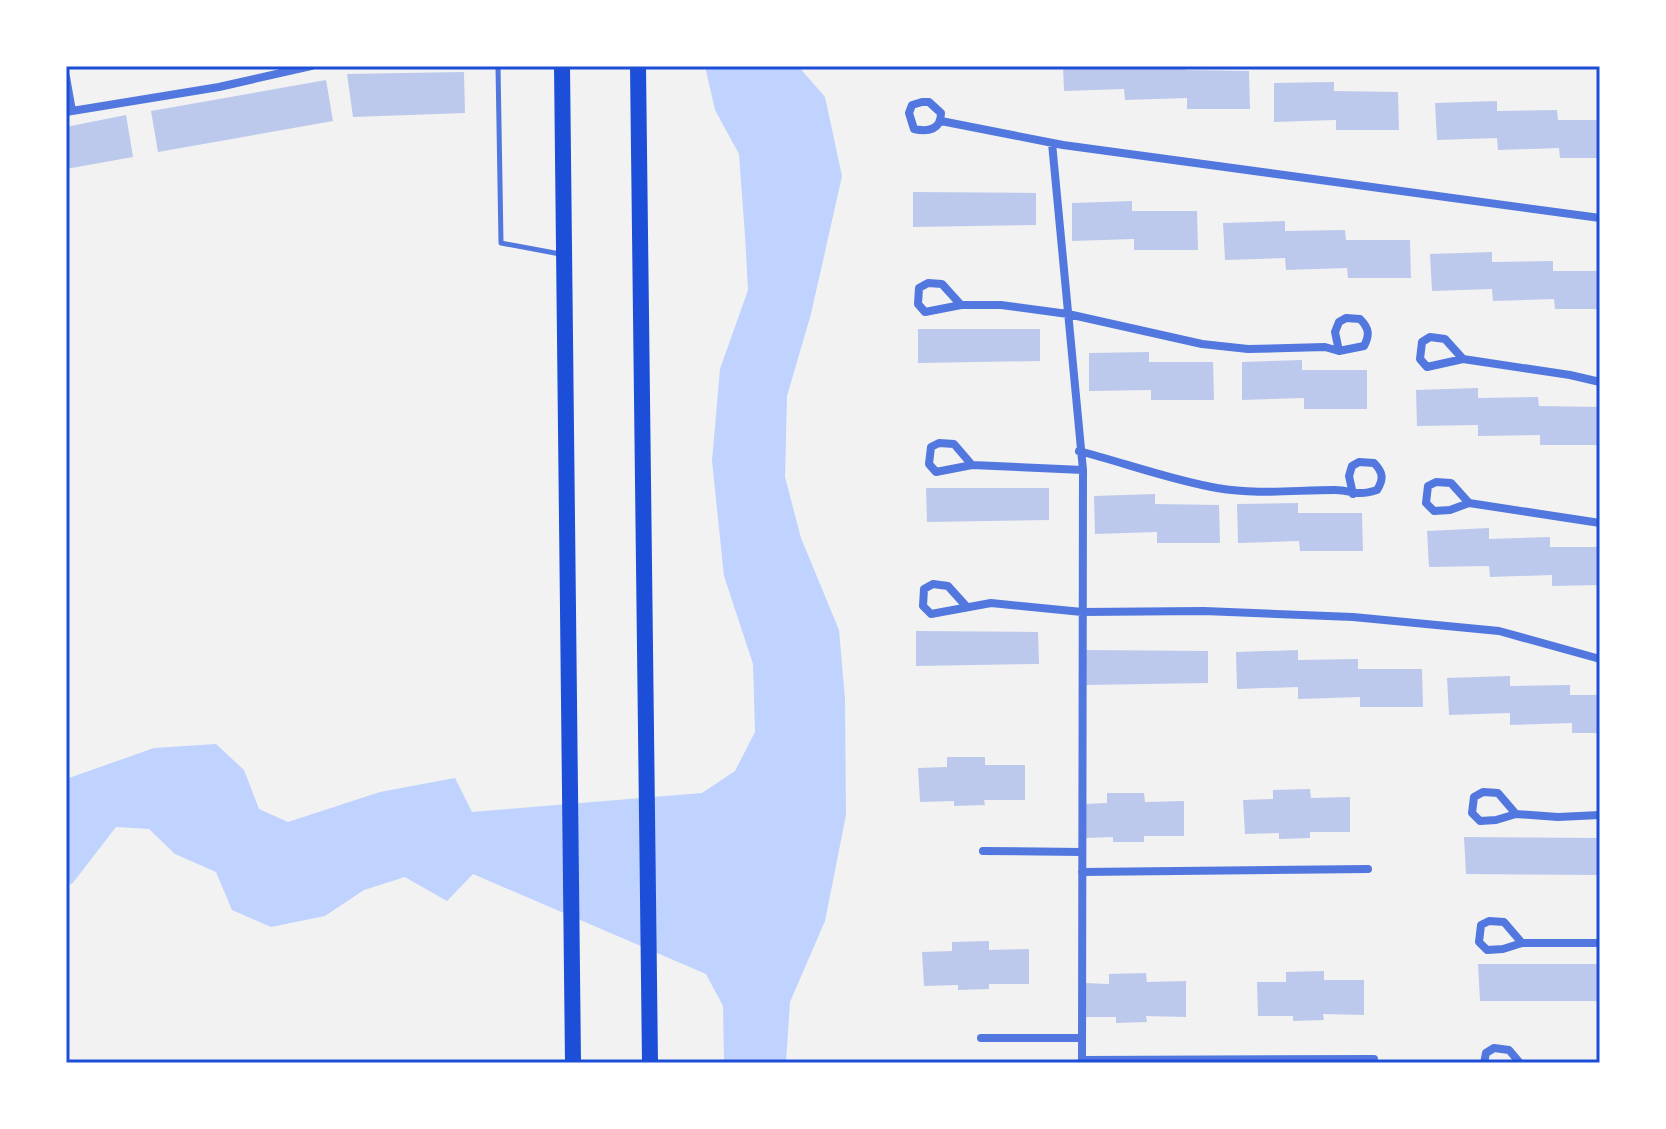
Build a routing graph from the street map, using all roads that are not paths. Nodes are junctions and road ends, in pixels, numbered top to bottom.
1 (311, 66) edge
2 (498, 66) edge
3 (562, 66) edge
4 (638, 66) edge
5 (66, 77) edge
6 (69, 112) edge
7 (941, 121) dead end
8 (1052, 143) junction
9 (1600, 218) edge
10 (565, 255) junction
11 (961, 305) junction
12 (1068, 314) junction
13 (1339, 351) junction
14 (1463, 359) junction
15 (1600, 382) edge
16 (1079, 451) junction
17 (972, 465) junction
18 (1083, 470) junction
19 (1353, 494) junction
20 (1469, 503) junction
21 (1600, 523) edge
22 (966, 606) junction
23 (1082, 612) junction
24 (1600, 659) edge
25 (1516, 814) junction
26 (1600, 815) edge
27 (983, 851) dead end
28 (1082, 852) junction
29 (1368, 869) dead end
30 (1082, 872) junction
31 (1522, 943) junction
32 (1600, 943) edge
33 (981, 1038) dead end
34 (1082, 1038) junction
35 (1374, 1059) dead end
36 (1082, 1062) edge
37 (573, 1063) edge
38 (650, 1063) edge
39 (1484, 1063) edge
40 (1520, 1063) edge

1 - 6 street
2 - 10 lane
3 - 10 main road
4 - 38 main road
5 - 6 street
7 - 8 street
8 - 9 street
8 - 12 street
10 - 37 main road
11 - 11 street
11 - 12 street
12 - 13 street
12 - 16 street
13 - 13 street
14 - 14 street
14 - 15 street
16 - 18 street
16 - 19 street
17 - 17 street
17 - 18 street
18 - 23 street
19 - 19 street
20 - 20 street
20 - 21 street
22 - 22 street
22 - 23 street
23 - 24 street
23 - 28 street
25 - 25 street
25 - 26 street
27 - 28 street
28 - 30 street
29 - 30 street
30 - 34 street
31 - 31 street
31 - 32 street
33 - 34 street
34 - 36 street
35 - 36 street
39 - 40 street

